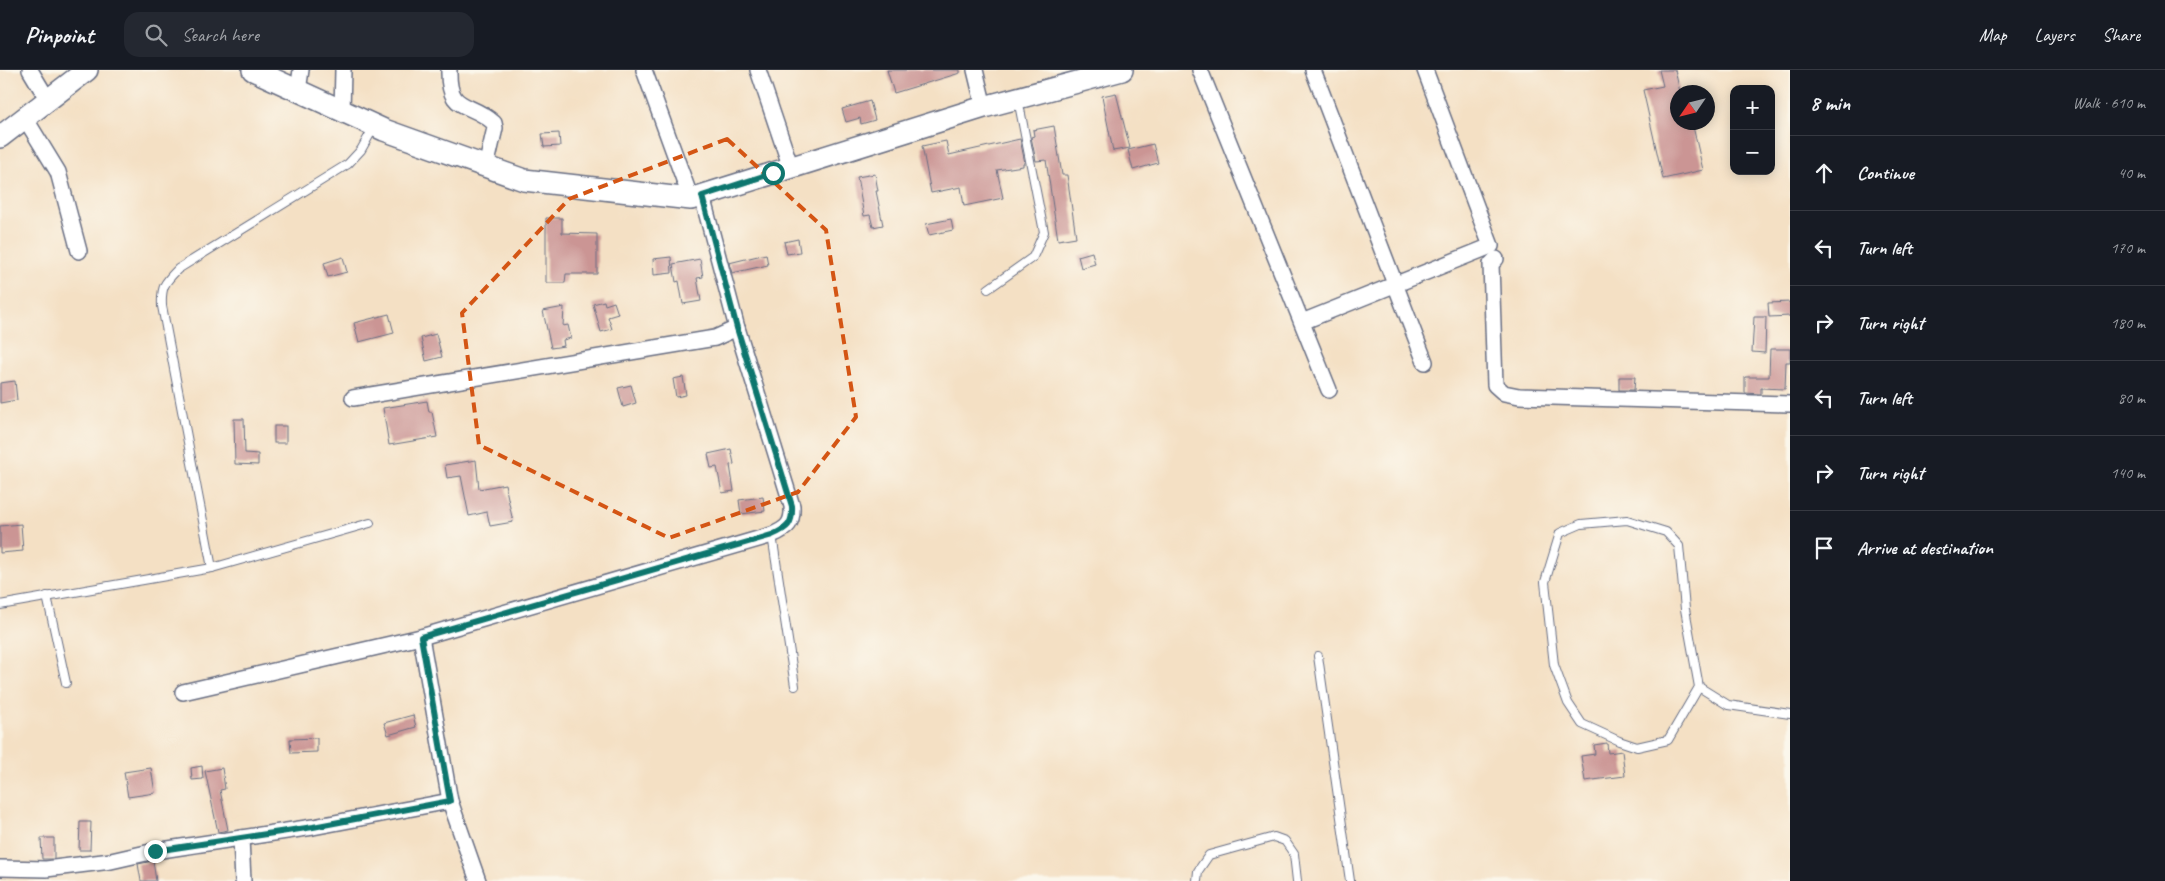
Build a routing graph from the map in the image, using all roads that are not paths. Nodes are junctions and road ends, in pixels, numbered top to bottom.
1 (30, 70) edge
2 (87, 70) edge
3 (253, 70) edge
4 (343, 70) edge
5 (449, 70) edge
6 (644, 70) edge
7 (758, 70) edge
8 (975, 70) edge
9 (1122, 70) edge
10 (1200, 70) edge
11 (1313, 70) edge
12 (1425, 70) edge
13 (299, 80) edge
14 (1018, 97) junction
15 (48, 100) junction
16 (984, 107) junction
17 (342, 111) junction
18 (25, 118) junction
19 (374, 126) junction
20 (0, 137) edge
21 (486, 167) junction
22 (791, 168) junction
23 (696, 197) junction
24 (79, 250) dead end
25 (1496, 259) dead end
26 (1395, 284) junction
27 (988, 289) dead end
28 (1302, 322) junction
29 (737, 328) junction
30 (1425, 362) dead end
31 (1329, 390) dead end
32 (353, 398) dead end
33 (1790, 404) edge
34 (370, 523) dead end
35 (772, 535) junction
36 (212, 568) junction
37 (47, 596) junction
38 (0, 605) edge
39 (421, 637) junction
40 (1318, 656) dead end
41 (66, 683) dead end
42 (795, 686) dead end
43 (1699, 687) junction
44 (183, 692) dead end
45 (1790, 714) edge
46 (450, 801) junction
47 (241, 838) junction
48 (0, 868) edge
49 (243, 881) edge
50 (478, 881) edge
51 (1197, 881) edge
52 (1297, 881) edge
53 (1350, 881) edge

1 - 15 street
2 - 15 street
3 - 13 street
4 - 17 street
5 - 21 street
6 - 23 street
7 - 22 street
8 - 16 street
9 - 14 street
10 - 28 street
11 - 26 street
12 - 26 street
13 - 17 street
14 - 16 street
14 - 27 lane
15 - 18 street
16 - 22 street
17 - 19 street
18 - 20 street
18 - 24 street
19 - 21 street
19 - 36 lane
21 - 23 street
22 - 23 street
23 - 29 street
25 - 33 street
26 - 28 street
26 - 30 street
28 - 31 street
29 - 32 street
29 - 35 street
34 - 36 lane
35 - 39 street
35 - 42 lane
36 - 37 lane
37 - 38 lane
37 - 41 lane
39 - 44 street
39 - 46 street
40 - 53 lane
43 - 43 lane
43 - 45 lane
46 - 47 street
46 - 50 street
47 - 48 street
47 - 49 street
51 - 52 lane

